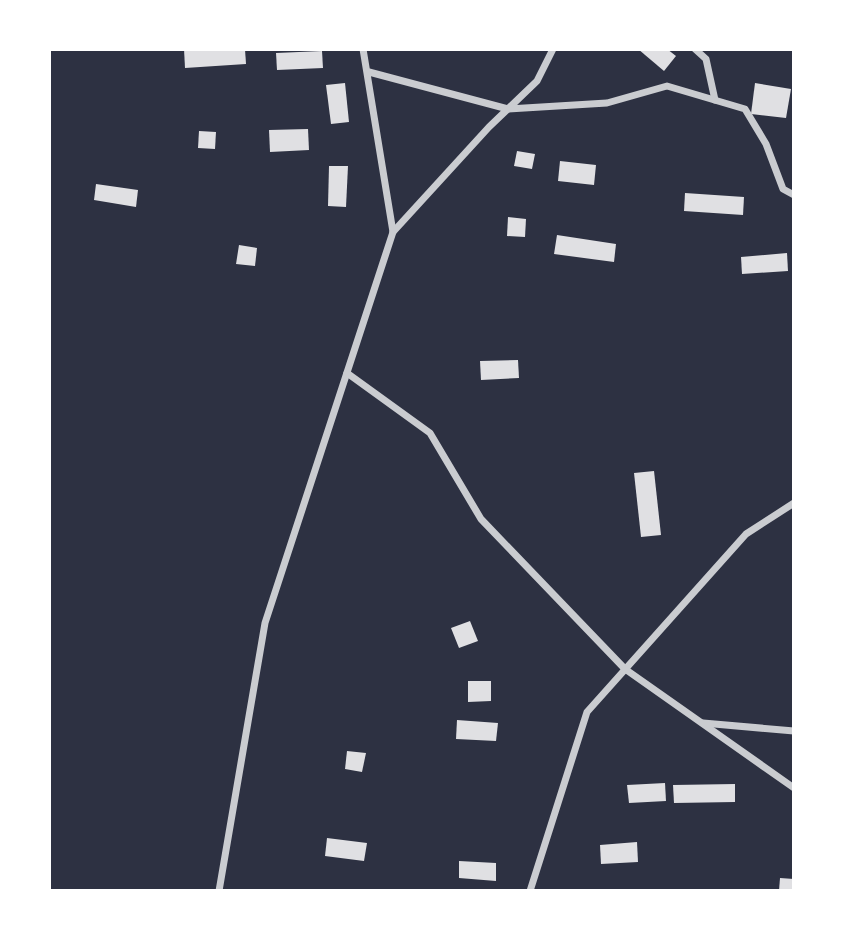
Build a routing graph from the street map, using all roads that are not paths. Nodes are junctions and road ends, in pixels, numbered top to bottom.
1 (363, 49) edge
2 (553, 49) edge
3 (695, 49) edge
4 (369, 72) junction
5 (715, 100) junction
6 (508, 109) junction
7 (794, 195) edge
8 (393, 232) junction
9 (347, 373) junction
10 (794, 503) edge
11 (625, 669) junction
12 (702, 723) junction
13 (794, 731) edge
14 (794, 788) edge
15 (219, 891) edge
16 (530, 891) edge

1 - 4 street
2 - 6 street
3 - 5 street
4 - 6 street
4 - 8 street
5 - 6 street
5 - 7 street
6 - 8 street
8 - 9 street
9 - 11 street
9 - 15 street
10 - 11 street
11 - 12 street
11 - 16 street
12 - 13 street
12 - 14 street

